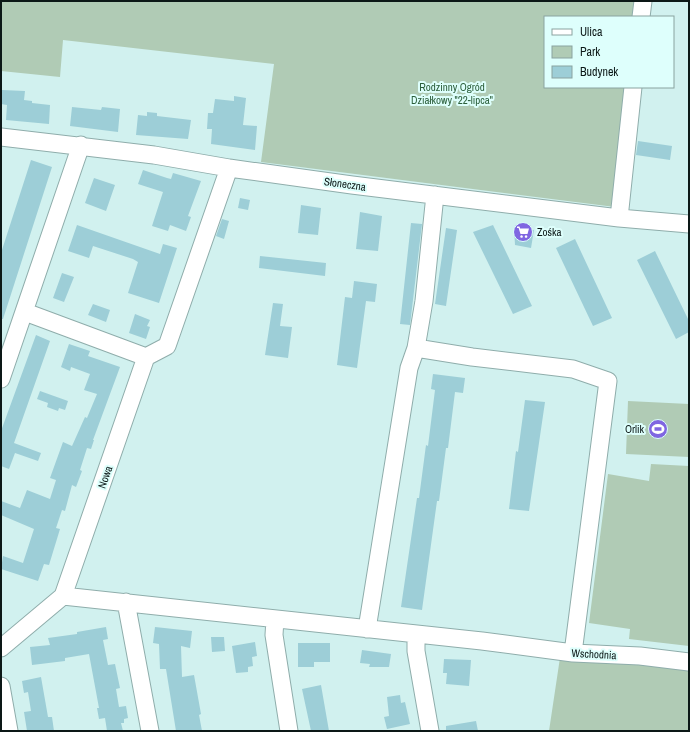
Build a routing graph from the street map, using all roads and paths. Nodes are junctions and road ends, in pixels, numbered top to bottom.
1 (643, 1) edge
2 (641, 16) edge
3 (633, 88) edge
4 (1, 137) edge
5 (81, 145) junction
6 (228, 168) junction
7 (435, 195) junction
8 (619, 218) junction
9 (689, 224) edge
10 (25, 312) junction
11 (416, 348) junction
12 (146, 357) junction
13 (1, 379) edge
14 (63, 596) junction
15 (126, 602) junction
16 (275, 619) junction
17 (367, 629) junction
18 (416, 634) junction
19 (1, 648) edge
20 (572, 653) junction
21 (689, 662) edge
22 (1, 686) edge
23 (9, 731) edge
24 (150, 731) edge
25 (289, 731) edge
26 (430, 731) edge

1 - 2 street
3 - 8 street
4 - 5 street, Słoneczna
5 - 6 street, Słoneczna
5 - 10 street
6 - 7 street, Słoneczna
6 - 12 street
7 - 8 street, Słoneczna
7 - 11 street
8 - 9 street, Słoneczna
10 - 12 street
10 - 13 street
11 - 17 street
11 - 20 street
12 - 14 street, Nowa
14 - 15 street, Wschodnia
14 - 19 street
15 - 16 street, Wschodnia
15 - 24 street
16 - 17 street, Wschodnia
16 - 25 street
17 - 18 street, Wschodnia
18 - 20 street, Wschodnia
18 - 26 street
20 - 21 street, Wschodnia
22 - 23 street

